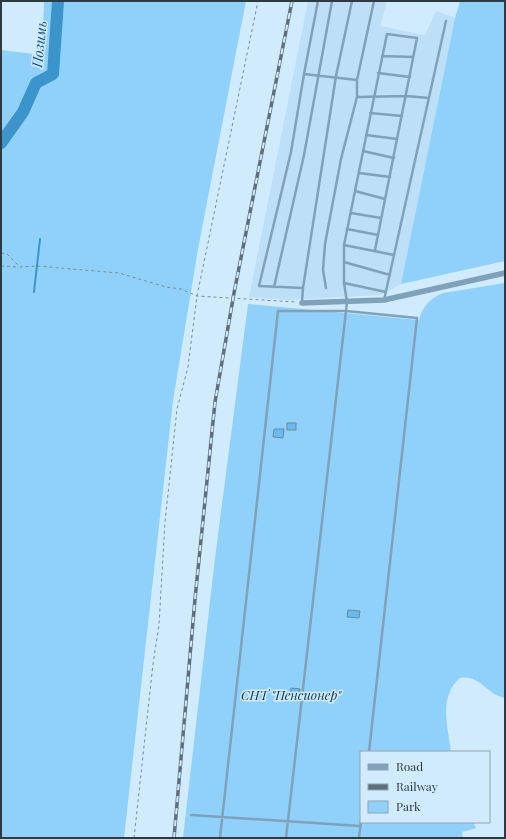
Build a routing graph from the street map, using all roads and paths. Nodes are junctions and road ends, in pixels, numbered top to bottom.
1 (258, 1) edge
2 (318, 1) edge
3 (332, 1) edge
4 (352, 1) edge
5 (374, 1) edge
6 (446, 22) dead end
7 (382, 56) junction
8 (413, 58) junction
9 (378, 73) junction
10 (304, 74) junction
11 (317, 75) junction
12 (336, 76) junction
13 (410, 77) junction
14 (357, 80) junction
15 (374, 96) junction
16 (406, 96) junction
17 (358, 97) junction
18 (429, 98) junction
19 (370, 113) junction
20 (402, 116) junction
21 (366, 135) junction
22 (398, 139) junction
23 (363, 151) junction
24 (394, 158) junction
25 (358, 172) junction
26 (390, 178) junction
27 (355, 191) junction
28 (385, 200) junction
29 (351, 213) junction
30 (382, 218) junction
31 (347, 230) junction
32 (378, 235) junction
33 (344, 244) junction
34 (375, 250) junction
35 (1, 253) edge
36 (394, 255) junction
37 (344, 262) junction
38 (1, 266) edge
39 (20, 267) junction
40 (505, 273) edge
41 (390, 275) junction
42 (344, 282) junction
43 (274, 287) junction
44 (303, 288) junction
45 (326, 288) dead end
46 (386, 292) junction
47 (197, 296) junction
48 (384, 300) junction
49 (347, 302) junction
50 (302, 303) junction
51 (346, 311) junction
52 (369, 751) edge
53 (191, 815) dead end
54 (222, 817) junction
55 (288, 821) junction
56 (361, 823) edge
57 (360, 826) junction
58 (134, 838) edge
59 (220, 838) edge
60 (286, 838) edge
61 (359, 838) edge

1 - 47 path
2 - 10 lane
3 - 11 lane
4 - 12 lane
5 - 14 lane
6 - 18 lane
7 - 8 lane
7 - 8 lane
7 - 9 lane
8 - 13 lane
9 - 13 lane
9 - 15 lane
10 - 11 lane
10 - 43 lane
11 - 12 lane
11 - 43 lane
12 - 14 lane
12 - 44 lane
13 - 16 lane
14 - 17 lane
15 - 16 lane
15 - 17 lane
15 - 19 lane
16 - 18 lane
16 - 20 lane
17 - 45 lane
18 - 36 lane
19 - 20 lane
19 - 21 lane
20 - 22 lane
21 - 22 lane
21 - 23 lane
22 - 24 lane
23 - 24 lane
23 - 25 lane
24 - 26 lane
25 - 26 lane
25 - 27 lane
26 - 28 lane
27 - 28 lane
27 - 29 lane
28 - 30 lane
29 - 30 lane
29 - 31 lane
30 - 32 lane
31 - 32 lane
31 - 33 lane
32 - 34 lane
33 - 34 lane
33 - 37 lane
34 - 36 lane
35 - 39 path
36 - 41 lane
37 - 41 lane
37 - 42 lane
38 - 39 path
39 - 47 path
40 - 48 street
41 - 46 lane
42 - 46 lane
42 - 49 lane
43 - 44 lane
44 - 50 lane
46 - 48 lane
47 - 50 path
47 - 58 path
48 - 49 street
49 - 50 street
49 - 51 lane
51 - 52 lane
51 - 54 lane
51 - 55 lane
53 - 54 lane
54 - 55 lane
54 - 59 lane
55 - 57 lane
55 - 60 lane
56 - 57 lane
57 - 61 lane

